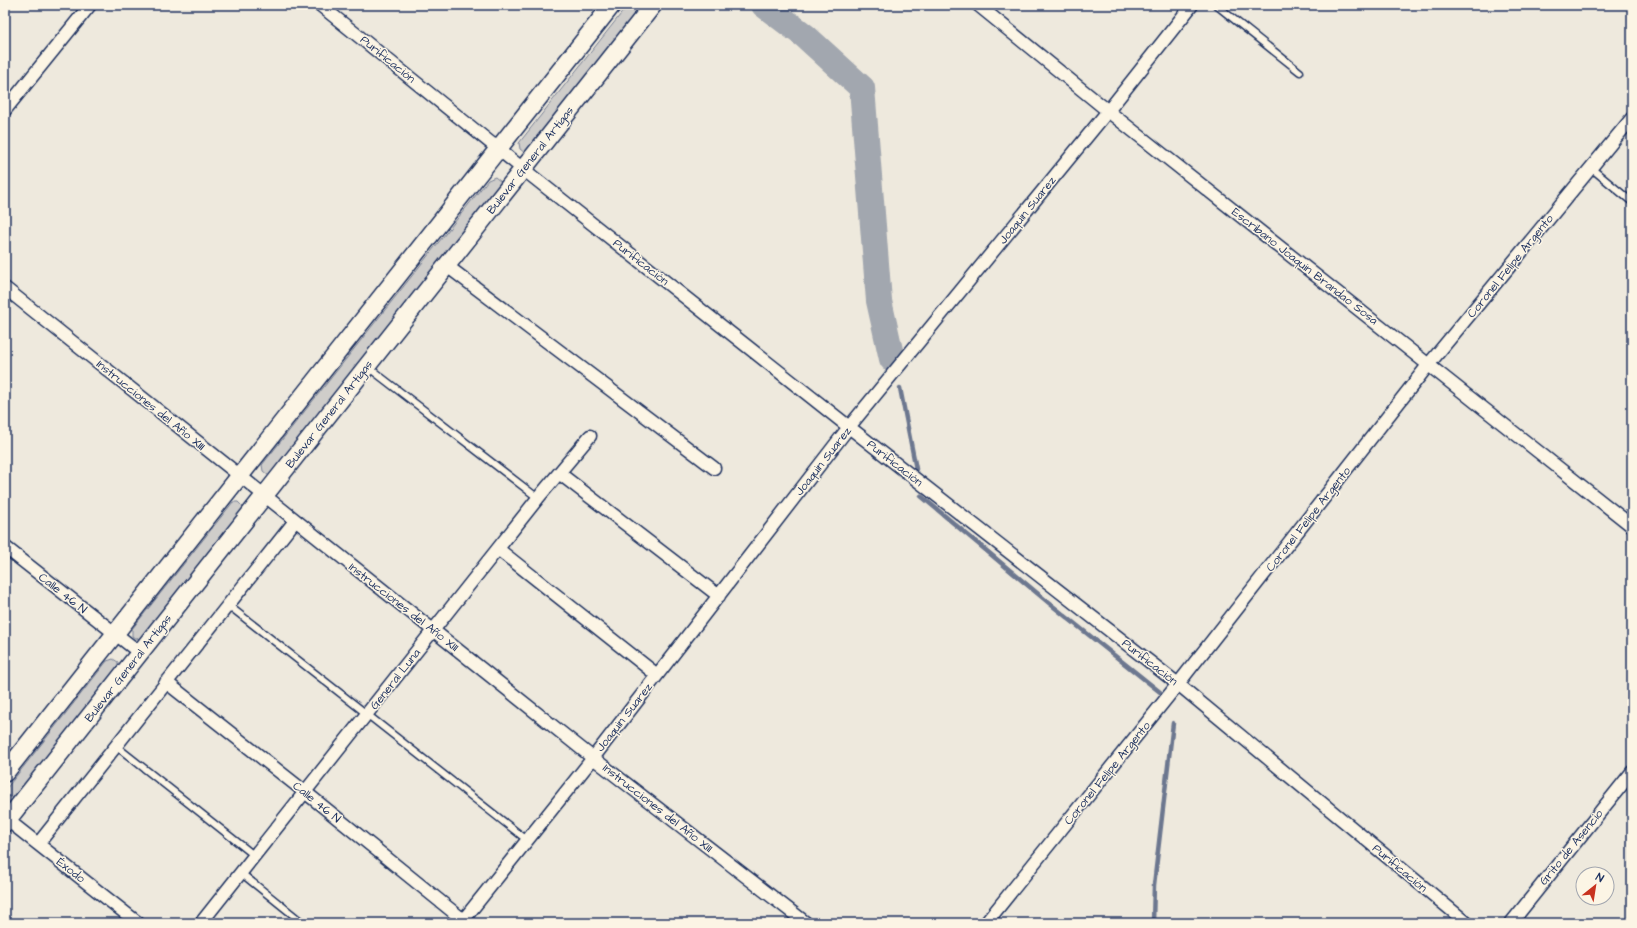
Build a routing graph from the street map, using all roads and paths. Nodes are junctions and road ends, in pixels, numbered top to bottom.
1 (90, 5) edge
2 (320, 5) edge
3 (612, 5) edge
4 (653, 5) edge
5 (978, 5) edge
6 (1192, 5) edge
7 (1216, 5) edge
8 (1300, 72) dead end
9 (5, 110) edge
10 (1108, 111) junction
11 (1632, 118) edge
12 (499, 148) junction
13 (1591, 168) junction
14 (523, 169) junction
15 (1632, 202) edge
16 (447, 266) junction
17 (5, 288) edge
18 (1429, 364) junction
19 (367, 366) junction
20 (850, 427) junction
21 (590, 436) dead end
22 (714, 468) dead end
23 (559, 473) junction
24 (240, 476) junction
25 (264, 496) junction
26 (538, 498) junction
27 (295, 521) junction
28 (1632, 526) edge
29 (5, 547) edge
30 (498, 549) junction
31 (718, 596) junction
32 (228, 605) junction
33 (433, 630) junction
34 (115, 634) junction
35 (140, 653) junction
36 (657, 675) junction
37 (166, 682) junction
38 (1178, 684) junction
39 (367, 714) junction
40 (116, 746) junction
41 (593, 758) junction
42 (1632, 772) edge
43 (5, 773) edge
44 (306, 792) junction
45 (6, 820) edge
46 (527, 840) junction
47 (38, 844) junction
48 (255, 856) junction
49 (241, 873) junction
50 (464, 922) edge
51 (138, 923) edge
52 (201, 923) edge
53 (303, 923) edge
54 (806, 923) edge
55 (986, 923) edge
56 (1467, 923) edge
57 (1511, 923) edge

1 - 9 street
2 - 12 street, Purificación
3 - 12 street
4 - 14 street, Bulevar General Artigas
5 - 10 street, Escribano Joaquin Brandao Sosa
6 - 10 street, Joaquin Suarez
7 - 8 lane
10 - 18 street, Escribano Joaquin Brandao Sosa
10 - 20 street, Joaquin Suarez
11 - 13 street, Coronel Felipe Argento
12 - 14 street, Purificación
12 - 24 street
13 - 15 lane
13 - 18 street, Coronel Felipe Argento
14 - 16 street, Bulevar General Artigas
14 - 20 street, Purificación
16 - 19 street, Bulevar General Artigas
16 - 22 street
17 - 24 street, Instrucciones del Año XIII
18 - 28 street, Escribano Joaquin Brandao Sosa
18 - 38 street, Coronel Felipe Argento
19 - 25 street, Bulevar General Artigas
19 - 26 lane
20 - 31 street, Joaquin Suarez
20 - 38 street, Purificación
21 - 23 street, General Luna
23 - 26 street, General Luna
23 - 31 street
24 - 25 street, Instrucciones del Año XIII
24 - 34 street
25 - 27 street, Instrucciones del Año XIII
25 - 35 street, Bulevar General Artigas
26 - 30 street, General Luna
27 - 32 street
27 - 33 street, Instrucciones del Año XIII
29 - 34 street, Calle 46 N
30 - 33 street, General Luna
30 - 36 street
31 - 36 street, Joaquin Suarez
32 - 37 street
32 - 39 lane
33 - 39 street, General Luna
33 - 41 street, Instrucciones del Año XIII
34 - 35 street, Calle 46 N
34 - 43 street
35 - 45 street, Bulevar General Artigas
36 - 41 street, Joaquin Suarez
37 - 40 street
37 - 44 street, Calle 46 N
38 - 55 street, Coronel Felipe Argento
38 - 56 street, Purificación
39 - 44 street, General Luna
39 - 46 lane
40 - 47 street
40 - 48 lane
41 - 46 street, Joaquin Suarez
41 - 54 street, Instrucciones del Año XIII
42 - 57 street, Grito de Asencio
44 - 48 street, General Luna
44 - 50 street, Calle 46 N
45 - 47 street, Éxodo
46 - 50 street, Joaquin Suarez
47 - 51 street, Éxodo
48 - 49 street, General Luna
49 - 52 street, General Luna
49 - 53 lane

